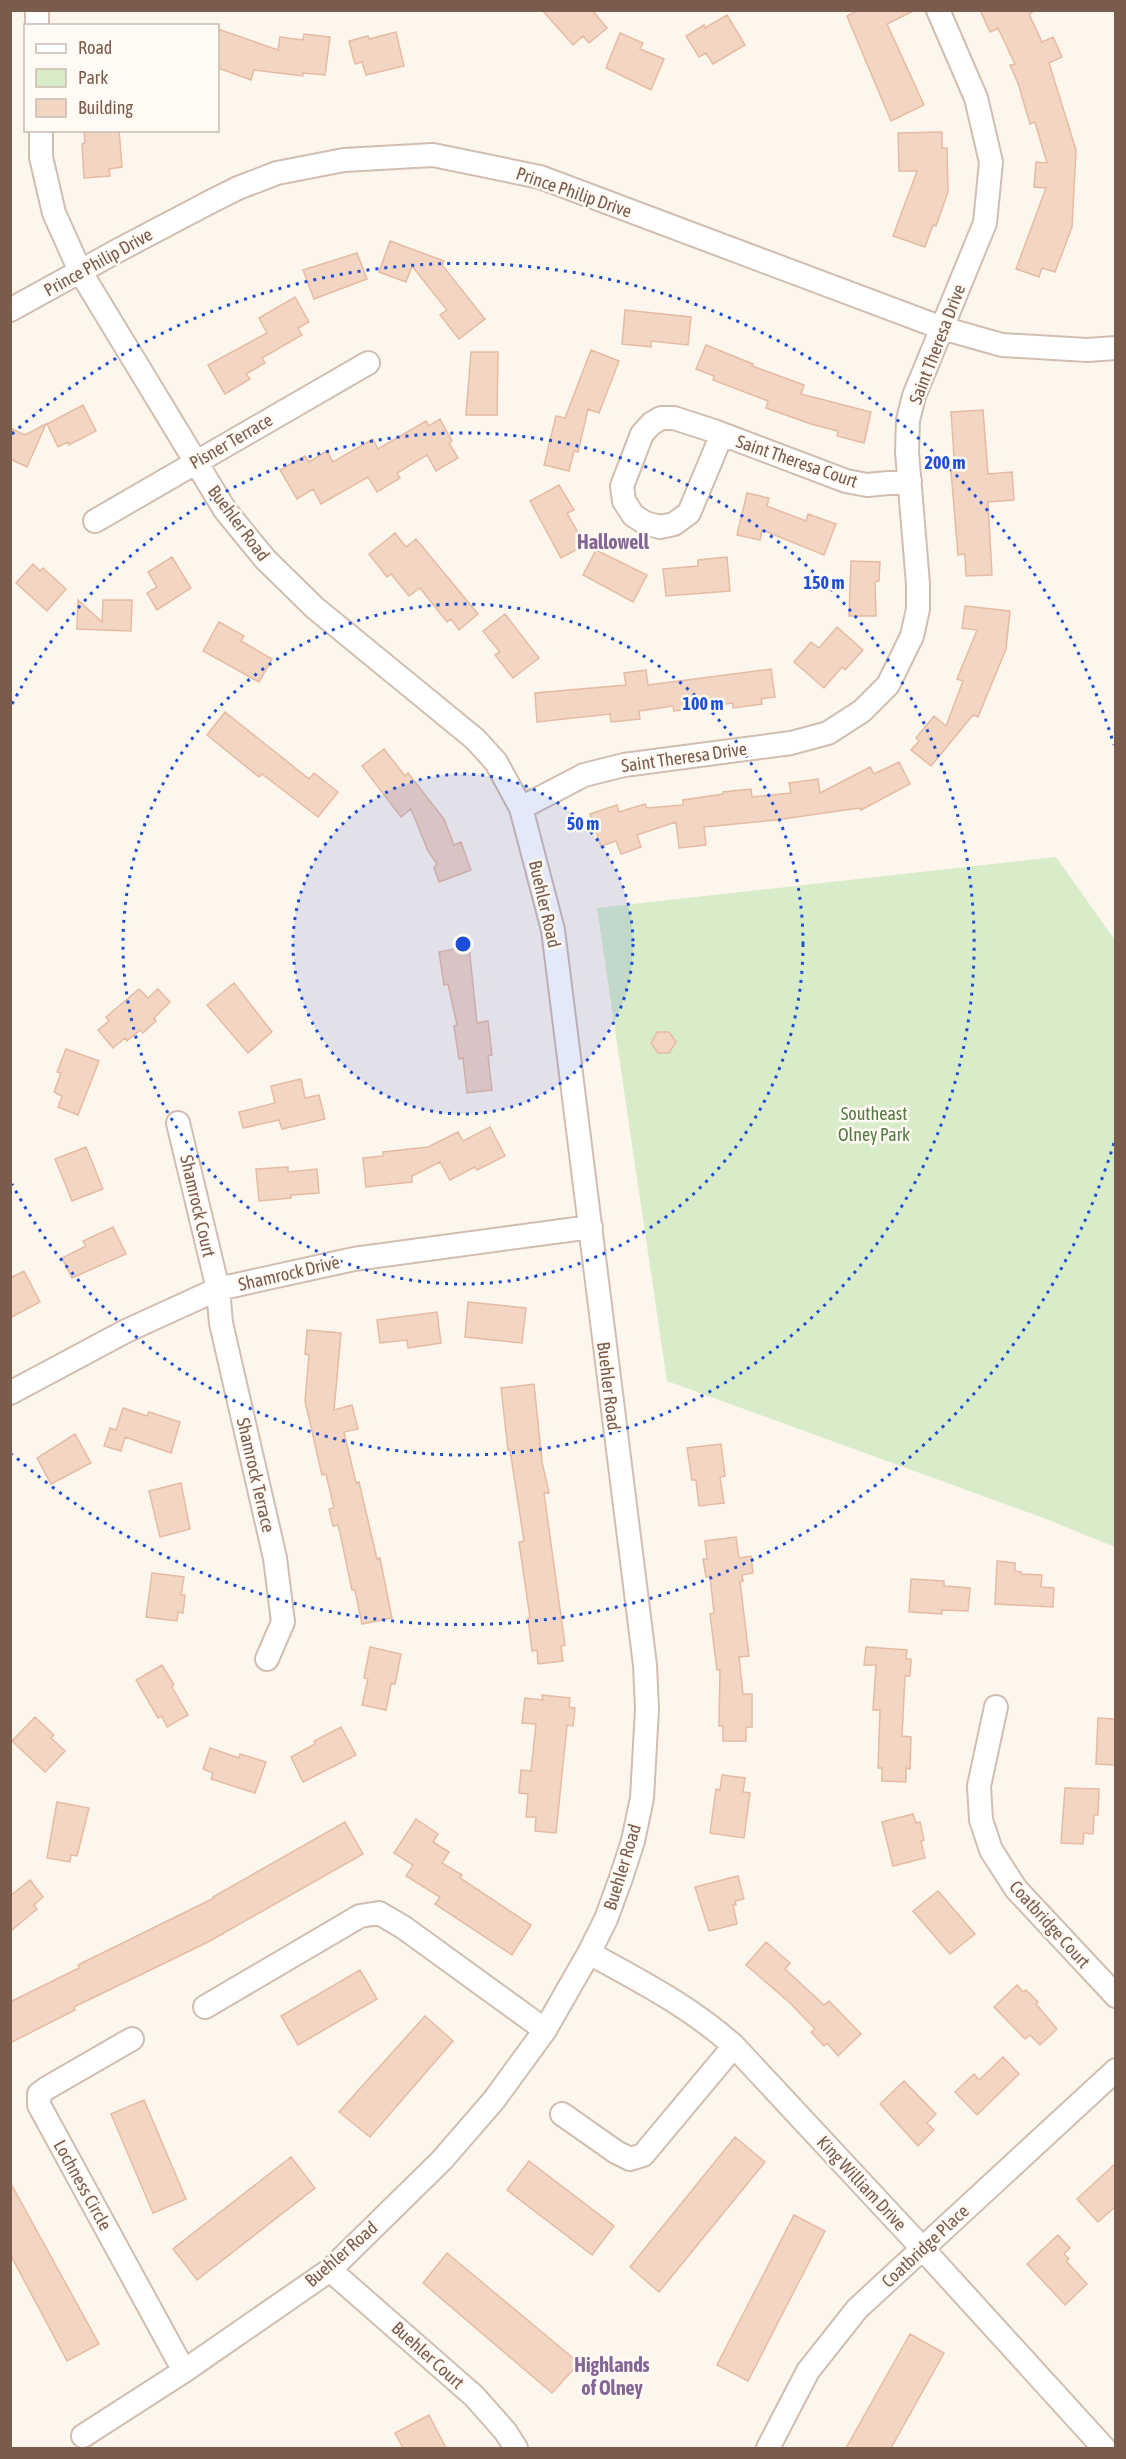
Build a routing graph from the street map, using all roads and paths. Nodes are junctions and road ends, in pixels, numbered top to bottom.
1 (938, 10) edge
2 (40, 132) edge
3 (80, 271) junction
4 (10, 310) edge
5 (942, 328) junction
6 (1116, 348) edge
7 (368, 363) dead end
8 (722, 434) junction
9 (196, 461) junction
10 (910, 481) junction
11 (95, 521) dead end
12 (521, 808) junction
13 (178, 1123) dead end
14 (591, 1227) junction
15 (218, 1289) junction
16 (10, 1393) edge
17 (267, 1659) dead end
18 (996, 1707) dead end
19 (589, 1953) junction
20 (1116, 1996) edge
21 (205, 2007) dead end
22 (545, 2030) junction
23 (132, 2038) dead end
24 (734, 2046) junction
25 (1116, 2070) edge
26 (562, 2114) dead end
27 (922, 2248) junction
28 (330, 2270) junction
29 (184, 2371) junction
30 (83, 2436) dead end
31 (516, 2448) edge
32 (768, 2448) edge
33 (1104, 2448) edge

1 - 5 street, Saint Theresa Drive
2 - 3 street, Buehler Road
3 - 4 street, Prince Philip Drive
3 - 5 street, Prince Philip Drive
3 - 9 street, Buehler Road
5 - 6 street, Prince Philip Drive
5 - 10 street, Saint Theresa Drive
7 - 9 street, Pisner Terrace
8 - 8 street, Saint Theresa Court
8 - 10 street, Saint Theresa Court
9 - 11 street, Pisner Terrace
9 - 12 street, Buehler Road
10 - 12 street, Saint Theresa Drive
12 - 14 street, Buehler Road
13 - 15 street, Shamrock Court
14 - 15 street, Shamrock Drive
14 - 19 street, Buehler Road
15 - 16 street, Shamrock Drive
15 - 17 street, Shamrock Terrace
18 - 20 street, Coatbridge Court
19 - 22 street, Buehler Road
19 - 24 street, King William Drive
21 - 22 street
22 - 28 street, Buehler Road
23 - 29 street, Lochness Circle
24 - 26 street
24 - 27 street, King William Drive
25 - 27 street, Coatbridge Place
27 - 32 street, Coatbridge Place
27 - 33 street, King William Drive
28 - 29 street, Buehler Road
28 - 31 street, Buehler Court
29 - 30 street, Buehler Road

